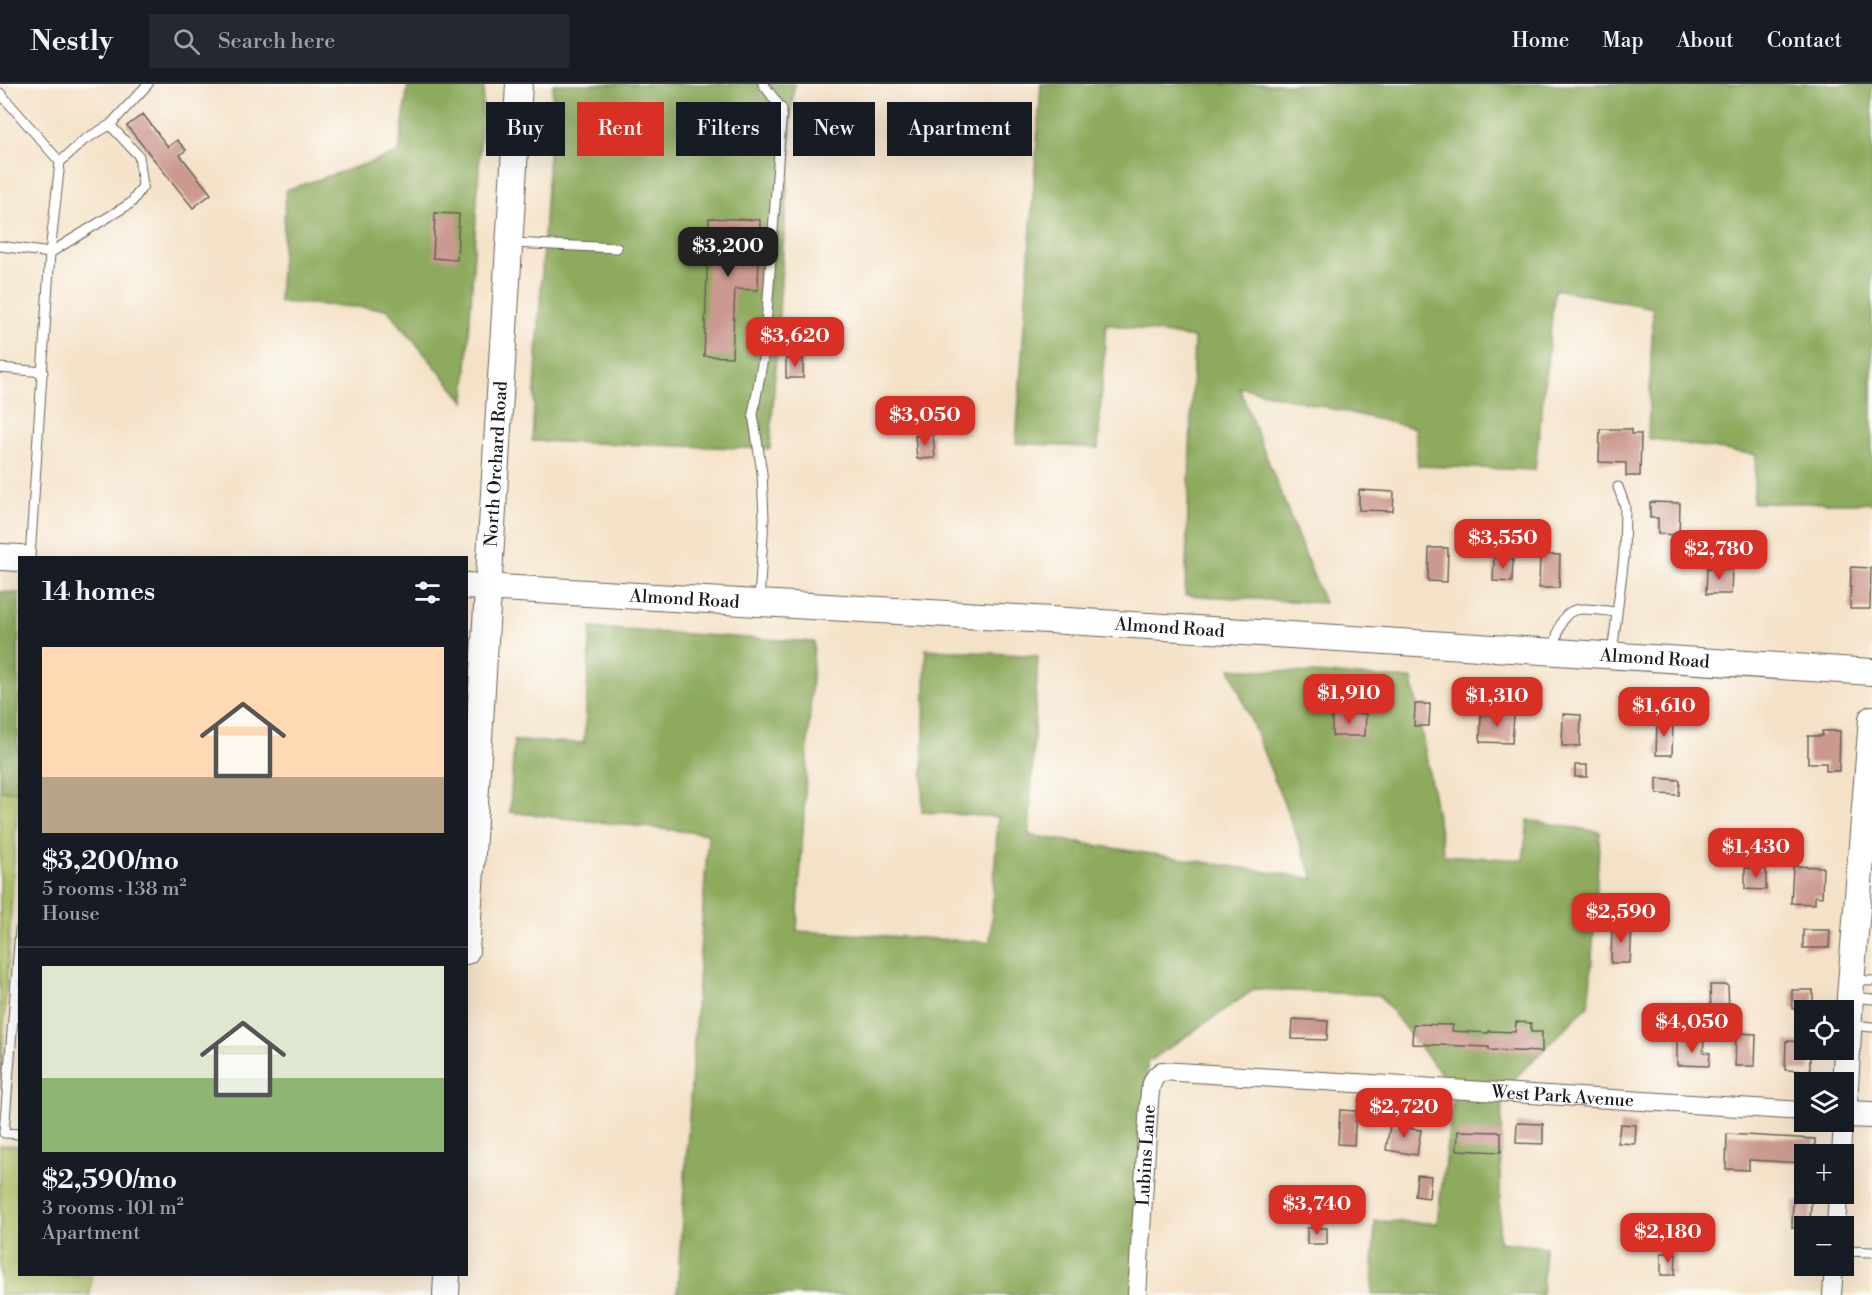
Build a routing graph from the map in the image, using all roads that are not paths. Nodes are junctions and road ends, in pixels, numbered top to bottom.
1 (148, 84) edge
2 (519, 84) edge
3 (763, 84) edge
4 (0, 93) edge
5 (110, 125) junction
6 (60, 162) junction
7 (509, 242) junction
8 (0, 246) edge
9 (617, 248) dead end
10 (50, 253) junction
11 (0, 368) edge
12 (43, 372) junction
13 (1618, 487) dead end
14 (30, 556) edge
15 (0, 557) edge
16 (18, 558) edge
17 (478, 586) edge
18 (759, 603) junction
19 (1617, 612) junction
20 (1553, 653) junction
21 (1612, 656) junction
22 (1872, 672) edge
23 (1872, 719) edge
24 (468, 890) edge
25 (18, 974) edge
26 (1861, 989) edge
27 (16, 1019) edge
28 (1860, 1026) edge
29 (1851, 1072) edge
30 (1212, 1074) joint
31 (1794, 1110) edge
32 (1854, 1114) edge
33 (1872, 1115) edge
34 (18, 1134) edge
35 (1854, 1251) edge
36 (1872, 1252) edge
37 (447, 1276) edge
38 (1833, 1276) edge
39 (446, 1295) edge
40 (1137, 1295) edge
41 (1832, 1295) edge

1 - 5 lane
2 - 7 main road, North Orchard Road
3 - 18 lane
4 - 6 lane
5 - 6 lane
5 - 10 lane
6 - 10 lane
7 - 9 lane
7 - 17 main road, North Orchard Road
8 - 10 lane
10 - 12 lane
11 - 12 lane
12 - 14 lane
13 - 19 lane
15 - 16 main road
17 - 18 main road, Almond Road
17 - 24 main road, North Orchard Road
18 - 20 main road, Almond Road
19 - 20 lane
19 - 21 lane
20 - 21 main road, Almond Road
21 - 22 main road, Almond Road
23 - 26 main road
25 - 27 lane
26 - 28 main road
27 - 34 lane
28 - 29 main road
30 - 31 street, West Park Avenue
30 - 40 street, Lubins Lane
32 - 33 main road
35 - 36 lane
37 - 39 main road
38 - 41 street

